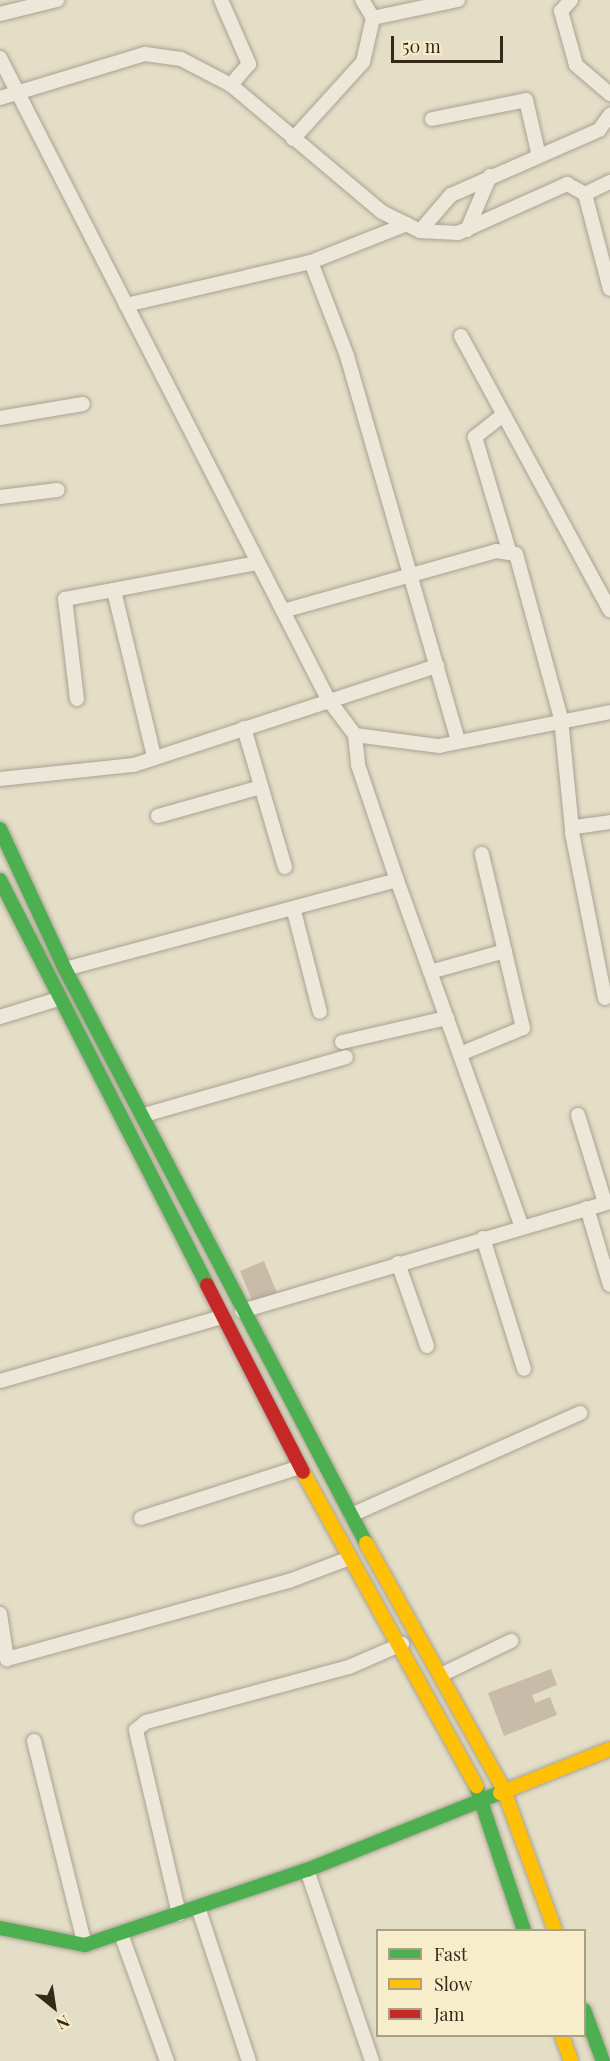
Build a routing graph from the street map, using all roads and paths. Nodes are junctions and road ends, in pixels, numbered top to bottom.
1 (57, 0) edge
2 (221, 0) edge
3 (362, 0) edge
4 (458, 0) edge
5 (571, 0) edge
6 (0, 14) edge
7 (373, 18) junction
8 (0, 58) edge
9 (231, 85) junction
10 (17, 91) junction
11 (610, 94) edge
12 (0, 98) edge
13 (610, 115) edge
14 (432, 119) dead end
15 (293, 139) junction
16 (538, 152) junction
17 (490, 176) junction
18 (610, 182) edge
19 (585, 194) junction
20 (406, 224) junction
21 (467, 230) junction
22 (420, 231) junction
23 (311, 262) junction
24 (610, 289) edge
25 (126, 305) junction
26 (460, 336) dead end
27 (83, 404) dead end
28 (503, 415) junction
29 (0, 418) edge
30 (58, 490) dead end
31 (0, 497) edge
32 (509, 550) junction
33 (258, 563) junction
34 (411, 575) junction
35 (114, 591) junction
36 (609, 604) edge
37 (283, 611) junction
38 (437, 666) junction
39 (77, 699) dead end
40 (328, 699) junction
41 (610, 712) edge
42 (561, 719) junction
43 (244, 728) junction
44 (355, 735) junction
45 (458, 741) junction
46 (154, 756) junction
47 (0, 779) edge
48 (261, 786) junction
49 (158, 816) dead end
50 (610, 822) edge
51 (0, 829) edge
52 (572, 829) junction
53 (482, 854) dead end
54 (285, 867) dead end
55 (0, 880) edge
56 (397, 880) junction
57 (294, 911) junction
58 (505, 951) junction
59 (65, 969) junction
60 (430, 972) junction
61 (605, 998) dead end
62 (58, 999) junction
63 (320, 1012) dead end
64 (0, 1017) edge
65 (447, 1018) junction
66 (342, 1042) dead end
67 (460, 1054) junction
68 (345, 1057) dead end
69 (144, 1115) junction
70 (578, 1115) dead end
71 (607, 1202) edge
72 (587, 1208) junction
73 (522, 1227) junction
74 (483, 1238) junction
75 (398, 1263) junction
76 (610, 1286) edge
77 (242, 1311) junction
78 (222, 1317) junction
79 (427, 1346) dead end
80 (524, 1369) dead end
81 (0, 1381) edge
82 (580, 1413) dead end
83 (300, 1467) junction
84 (351, 1515) junction
85 (141, 1518) dead end
86 (350, 1558) junction
87 (0, 1614) edge
88 (511, 1641) dead end
89 (402, 1644) junction
90 (443, 1674) junction
91 (34, 1741) dead end
92 (610, 1749) edge
93 (503, 1788) junction
94 (482, 1796) junction
95 (308, 1869) junction
96 (198, 1907) junction
97 (179, 1914) junction
98 (0, 1929) edge
99 (524, 1929) edge
100 (555, 1929) edge
101 (122, 1934) junction
102 (85, 1945) junction
103 (586, 2013) edge
104 (562, 2037) edge
105 (566, 2060) edge
106 (167, 2061) edge
107 (249, 2061) edge
108 (372, 2061) edge
109 (603, 2061) edge

1 - 6 street
2 - 9 street
3 - 7 street
4 - 7 street
5 - 11 street
7 - 15 street
8 - 10 street
9 - 10 street
9 - 15 street
10 - 12 street
10 - 25 street
13 - 16 street
14 - 16 street
15 - 20 street
16 - 17 street
17 - 21 street
17 - 22 street
18 - 19 street
19 - 21 street
19 - 24 street
20 - 22 street
20 - 23 street
21 - 22 street
23 - 25 street
23 - 34 street
25 - 33 street
26 - 28 street
27 - 29 street
28 - 32 street
28 - 36 street
30 - 31 street
32 - 34 street
32 - 42 street
33 - 35 street
33 - 37 street
34 - 37 street
34 - 38 street
35 - 39 street
35 - 46 street
37 - 40 street
38 - 40 street
38 - 45 street
40 - 43 street
40 - 44 street
41 - 42 street
42 - 45 street
42 - 52 street
43 - 46 street
43 - 48 street
44 - 45 street
44 - 56 street
46 - 47 street
48 - 49 street
48 - 54 street
50 - 52 street
51 - 59 main road
52 - 61 street
53 - 58 street
55 - 62 main road
56 - 57 street
56 - 60 street
57 - 59 street
57 - 63 street
58 - 60 street
58 - 67 street
59 - 69 main road
60 - 65 street
62 - 64 street
62 - 78 main road
65 - 66 street
65 - 67 street
67 - 73 street
68 - 69 street
69 - 77 main road
70 - 71 street
71 - 72 street
72 - 73 street
72 - 76 street
73 - 74 street
74 - 75 street
74 - 80 street
75 - 77 street
75 - 79 street
77 - 84 main road
78 - 81 street
78 - 83 main road
82 - 84 street
83 - 85 street
83 - 86 main road
84 - 90 main road
86 - 87 street
86 - 89 main road
88 - 90 street
89 - 94 main road
89 - 97 street
90 - 93 main road
91 - 102 street
92 - 93 main road
93 - 94 main road
93 - 100 main road
94 - 95 main road
94 - 99 main road
95 - 96 main road
95 - 108 street
96 - 97 main road
96 - 107 street
97 - 101 main road
98 - 102 main road
101 - 102 main road
101 - 106 street
103 - 109 main road
104 - 105 main road

